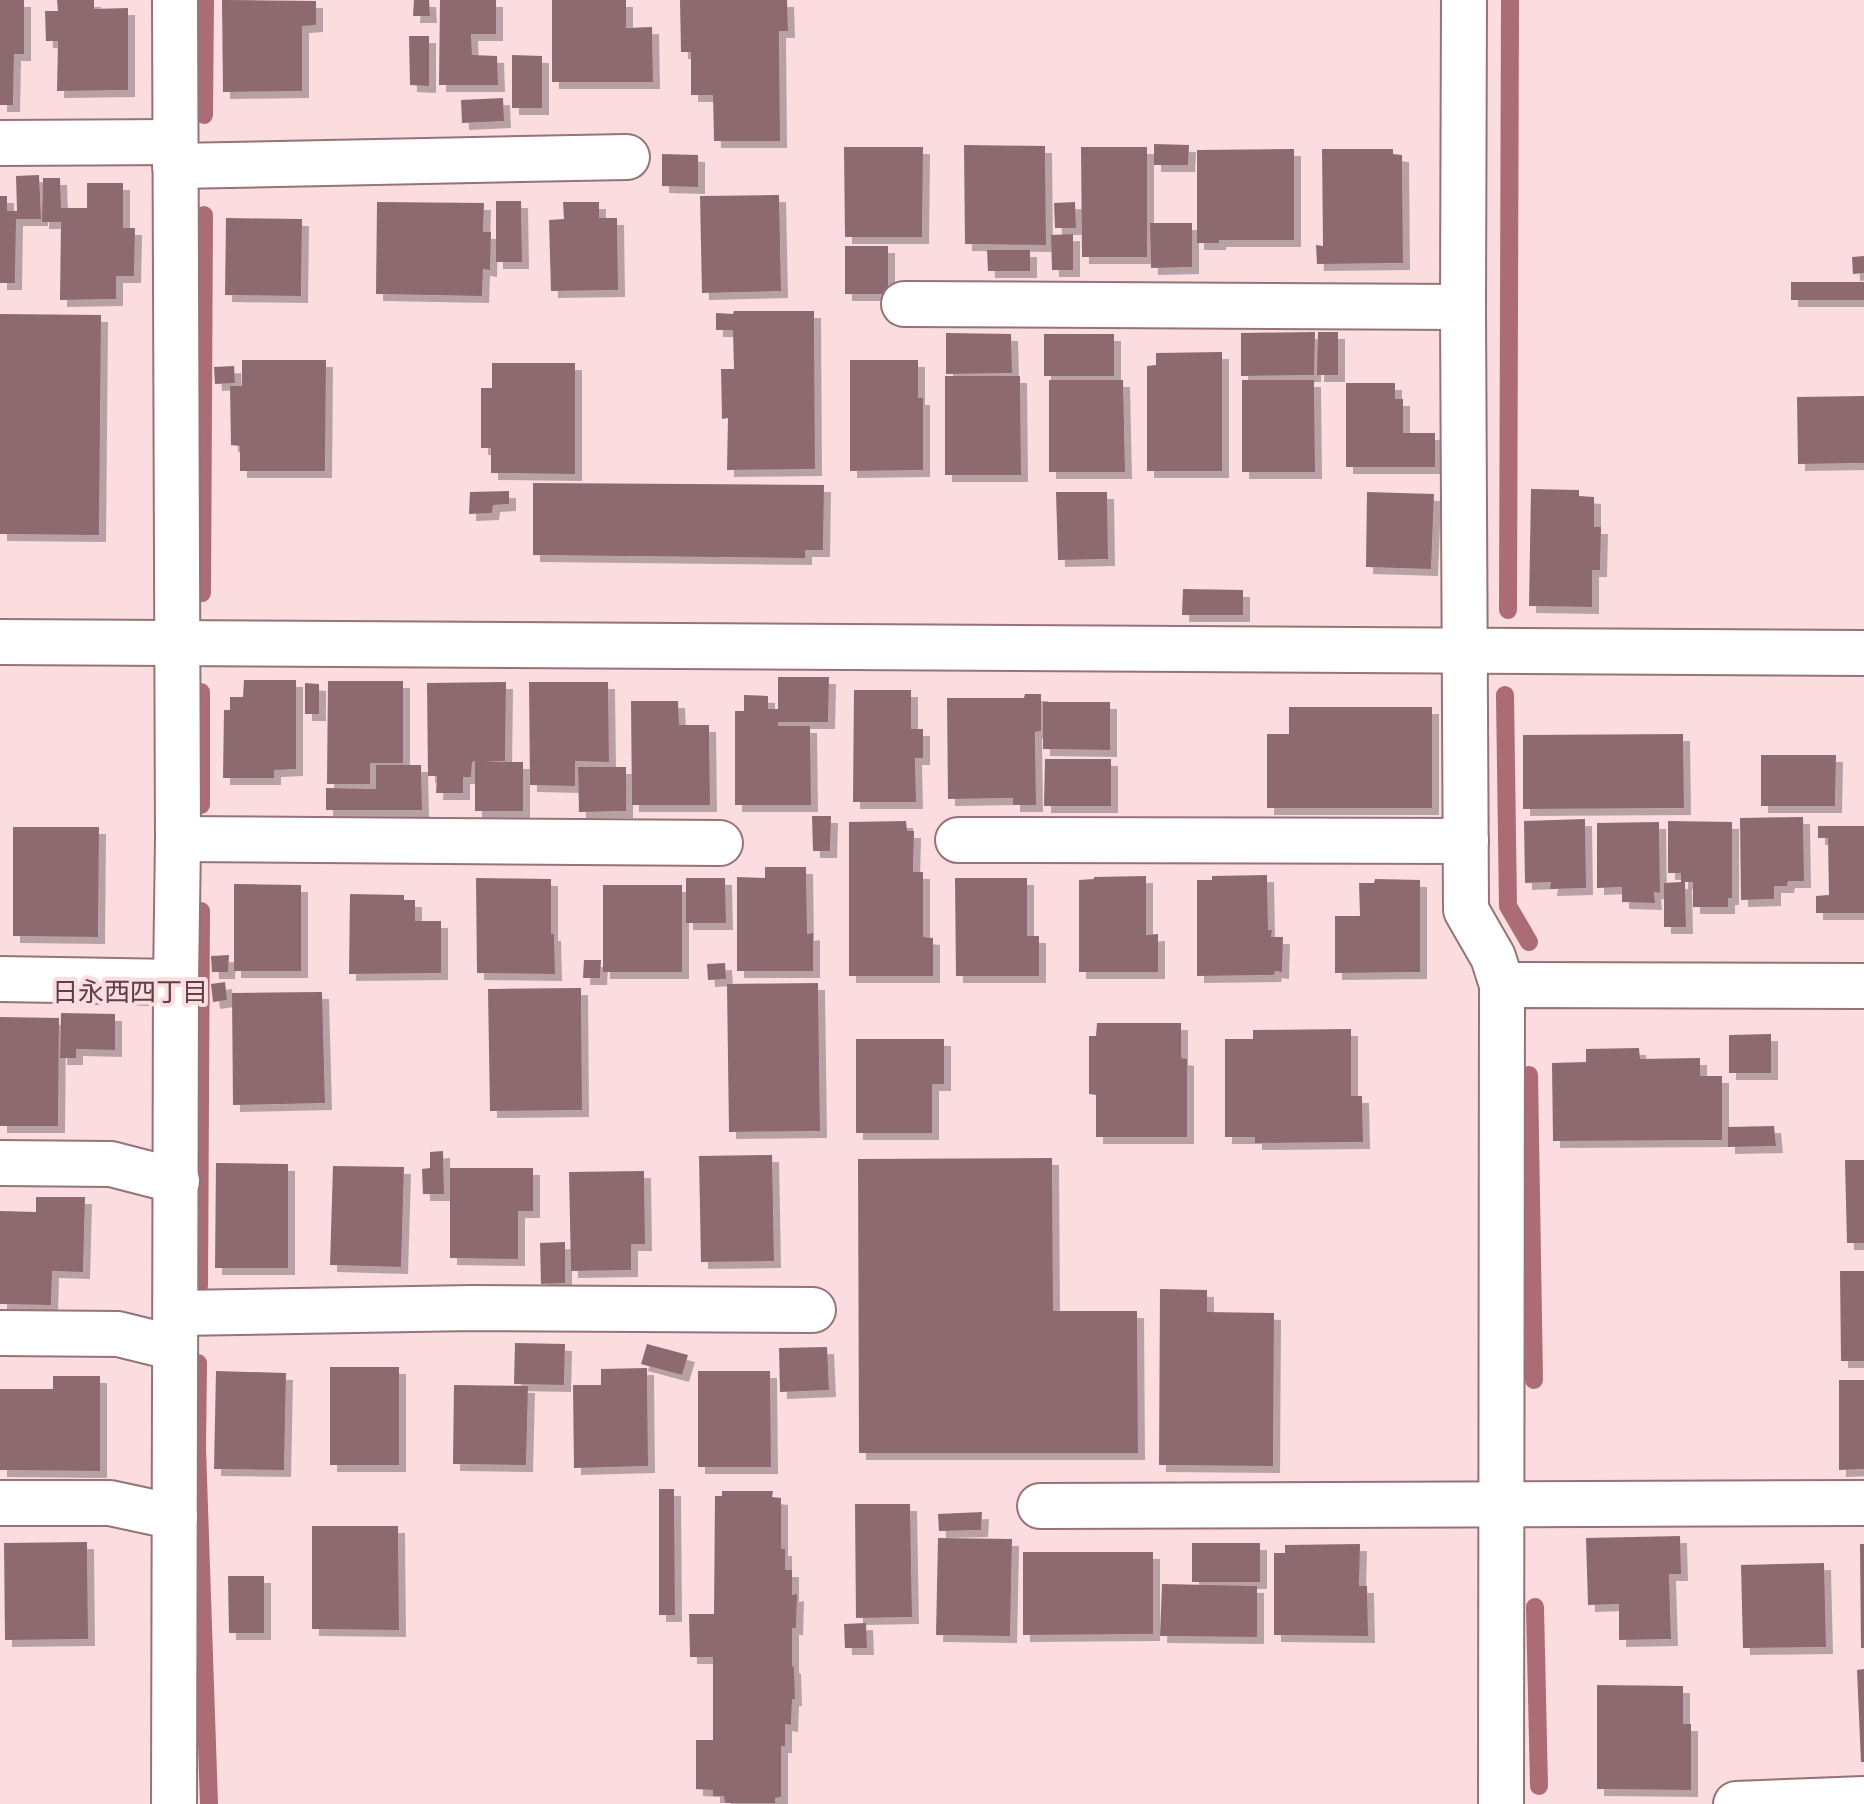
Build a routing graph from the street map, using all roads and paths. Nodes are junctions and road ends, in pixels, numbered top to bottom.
1 (175, 0) edge
2 (1464, 0) edge
3 (0, 143) edge
4 (175, 154) junction
5 (627, 157) dead end
6 (904, 304) dead end
7 (1463, 307) junction
8 (0, 642) edge
9 (177, 642) junction
10 (1465, 651) junction
11 (1864, 653) edge
12 (178, 839) junction
13 (958, 840) dead end
14 (1466, 841) junction
15 (720, 843) dead end
16 (0, 979) edge
17 (176, 982) junction
18 (1502, 985) junction
19 (1864, 986) edge
20 (0, 1163) edge
21 (177, 1181) junction
22 (813, 1310) dead end
23 (176, 1331) junction
24 (0, 1333) edge
25 (0, 1503) edge
26 (1500, 1503) junction
27 (1864, 1503) edge
28 (1040, 1506) dead end
29 (175, 1517) junction
30 (1864, 1799) edge
31 (174, 1804) edge
32 (1501, 1804) edge
33 (1736, 1804) edge

1 - 4 street
2 - 7 street
3 - 4 street
4 - 5 street
4 - 9 street
6 - 7 street
7 - 10 street
8 - 9 street
9 - 10 street
9 - 12 street
10 - 11 street
10 - 14 street
12 - 15 street
12 - 17 street
13 - 14 street
14 - 18 street
16 - 17 street
17 - 21 street
18 - 19 street
18 - 26 street
20 - 21 street
21 - 23 street
22 - 23 street
23 - 24 street
23 - 29 street
25 - 29 street
26 - 27 street
26 - 28 street
26 - 32 street
29 - 31 street
30 - 33 street

